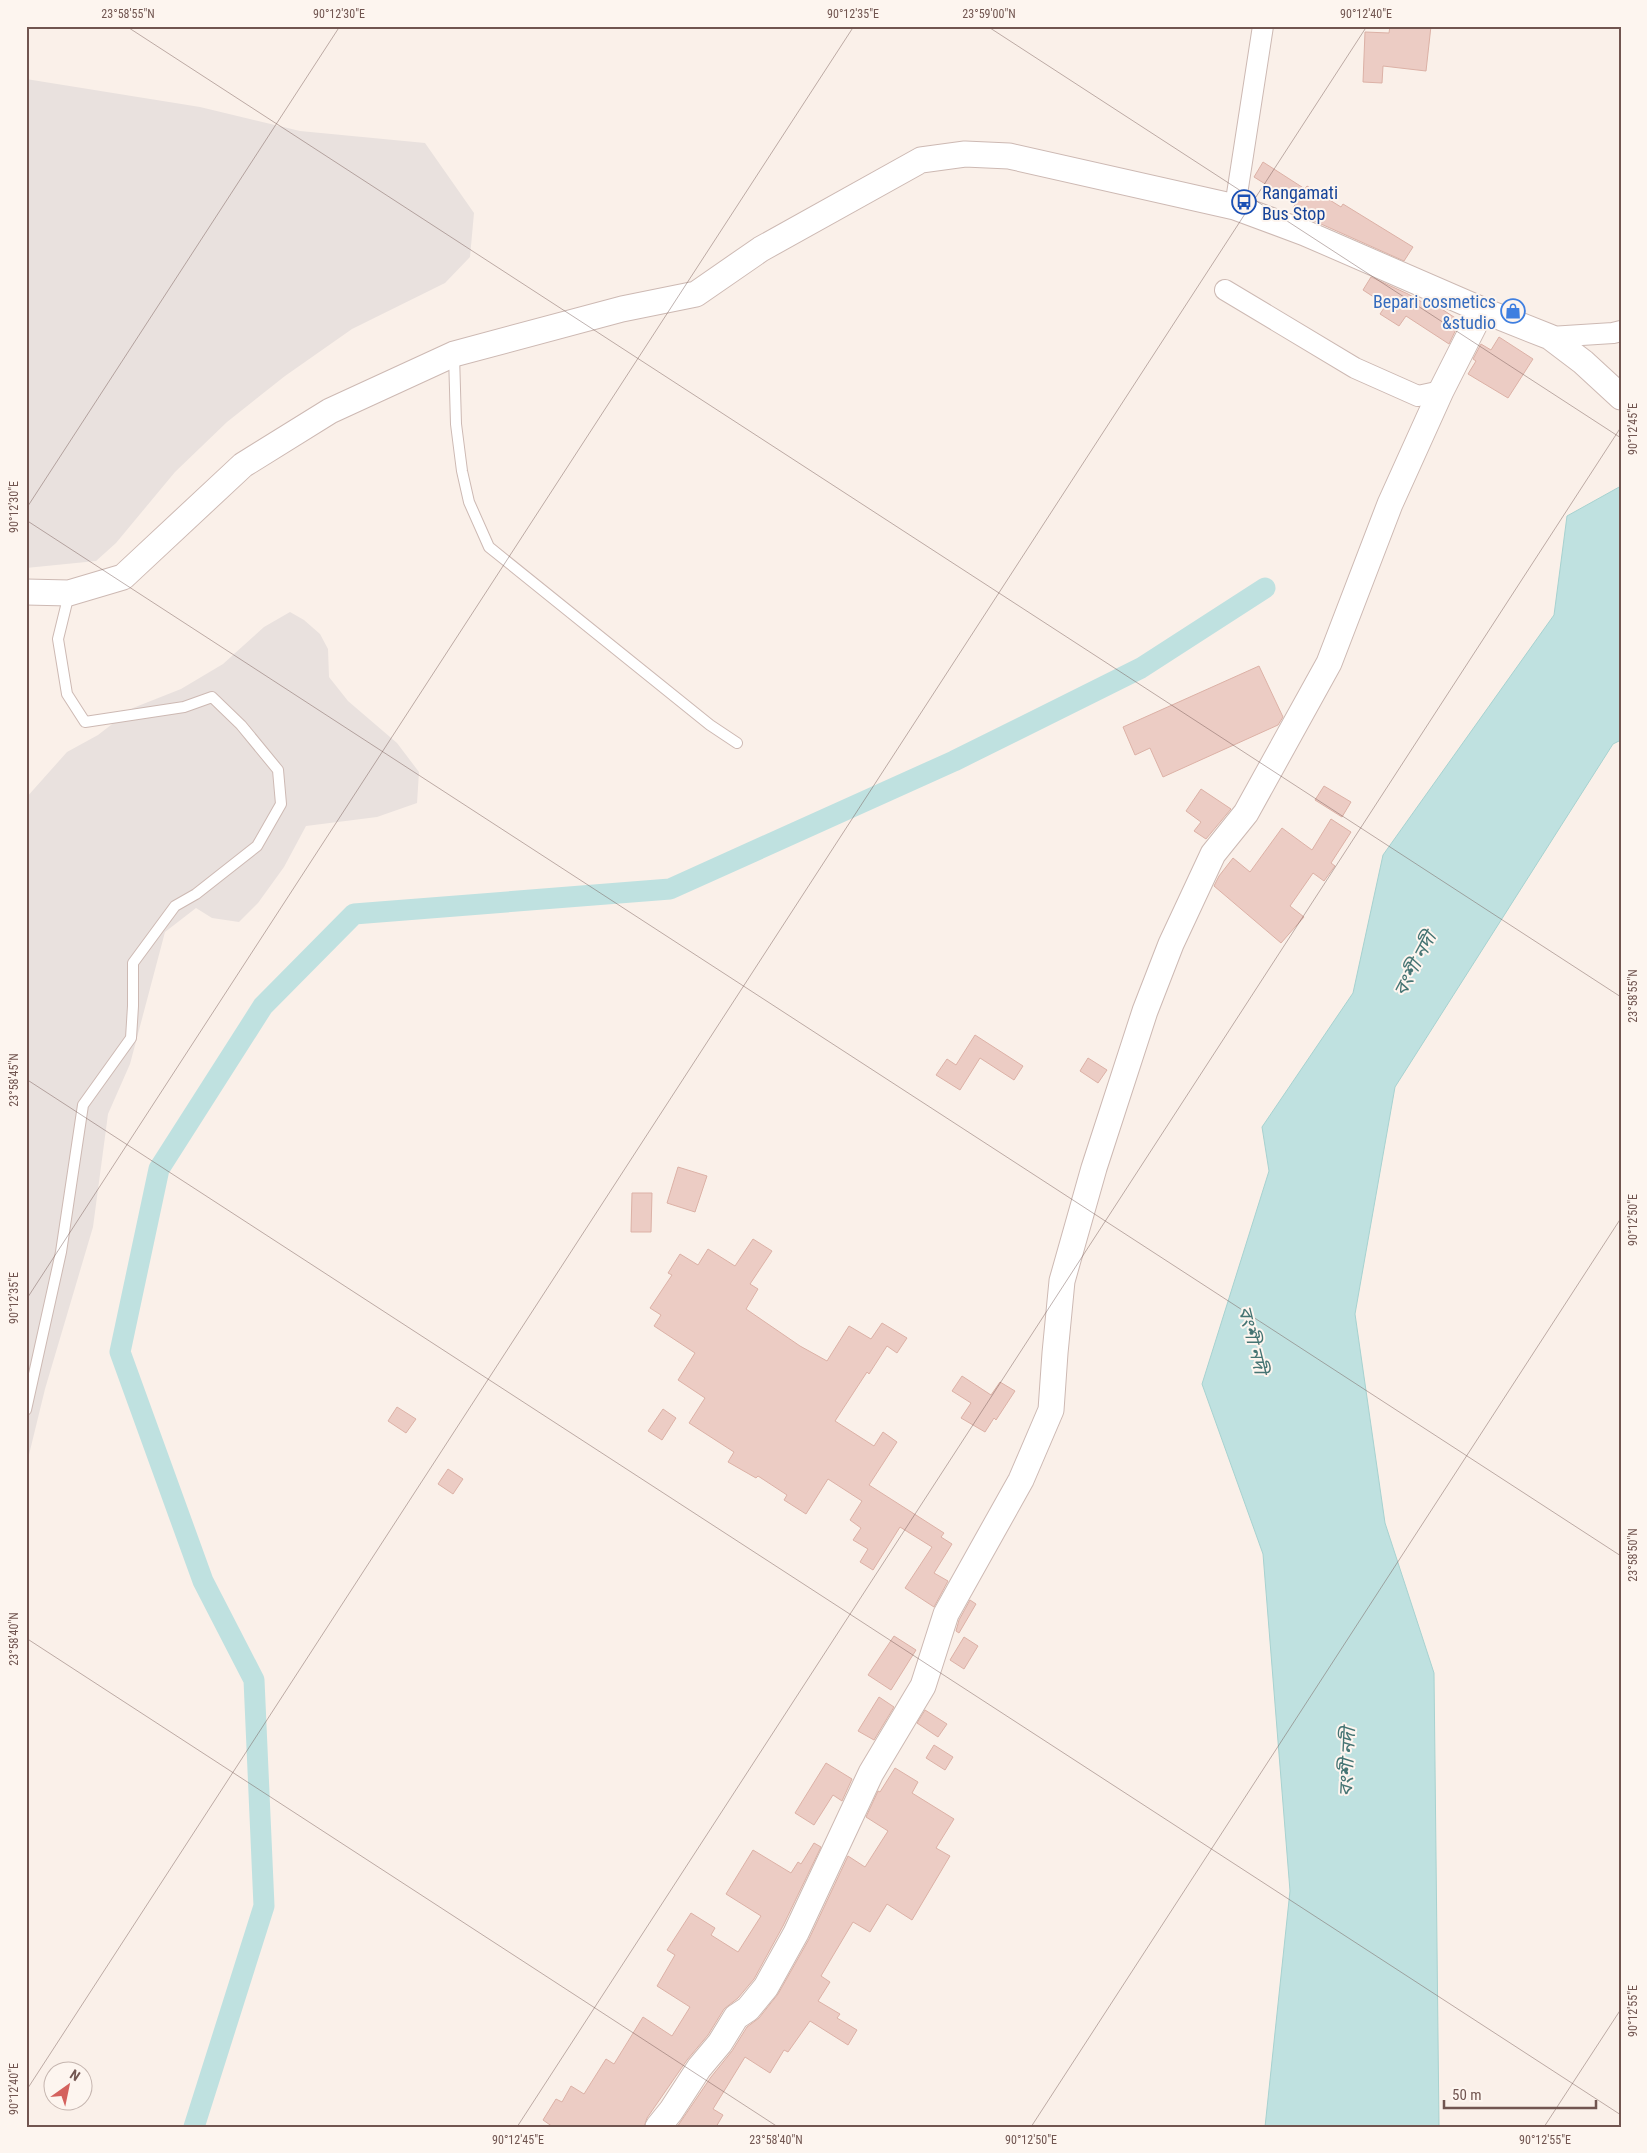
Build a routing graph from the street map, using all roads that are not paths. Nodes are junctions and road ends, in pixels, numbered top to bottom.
1 (1263, 26) edge
2 (1235, 207) junction
3 (1225, 290) dead end
4 (1482, 310) junction
5 (1621, 330) edge
6 (1550, 337) junction
7 (454, 354) junction
8 (1441, 391) junction
9 (1616, 393) edge
10 (26, 592) edge
11 (69, 593) junction
12 (737, 743) dead end
13 (26, 1410) edge
14 (658, 2127) edge

1 - 2 street
2 - 4 street
2 - 7 street
3 - 8 street
4 - 6 street
4 - 8 street
5 - 6 street
6 - 9 street
7 - 11 street
7 - 12 lane
8 - 14 street
10 - 11 street
11 - 13 lane

